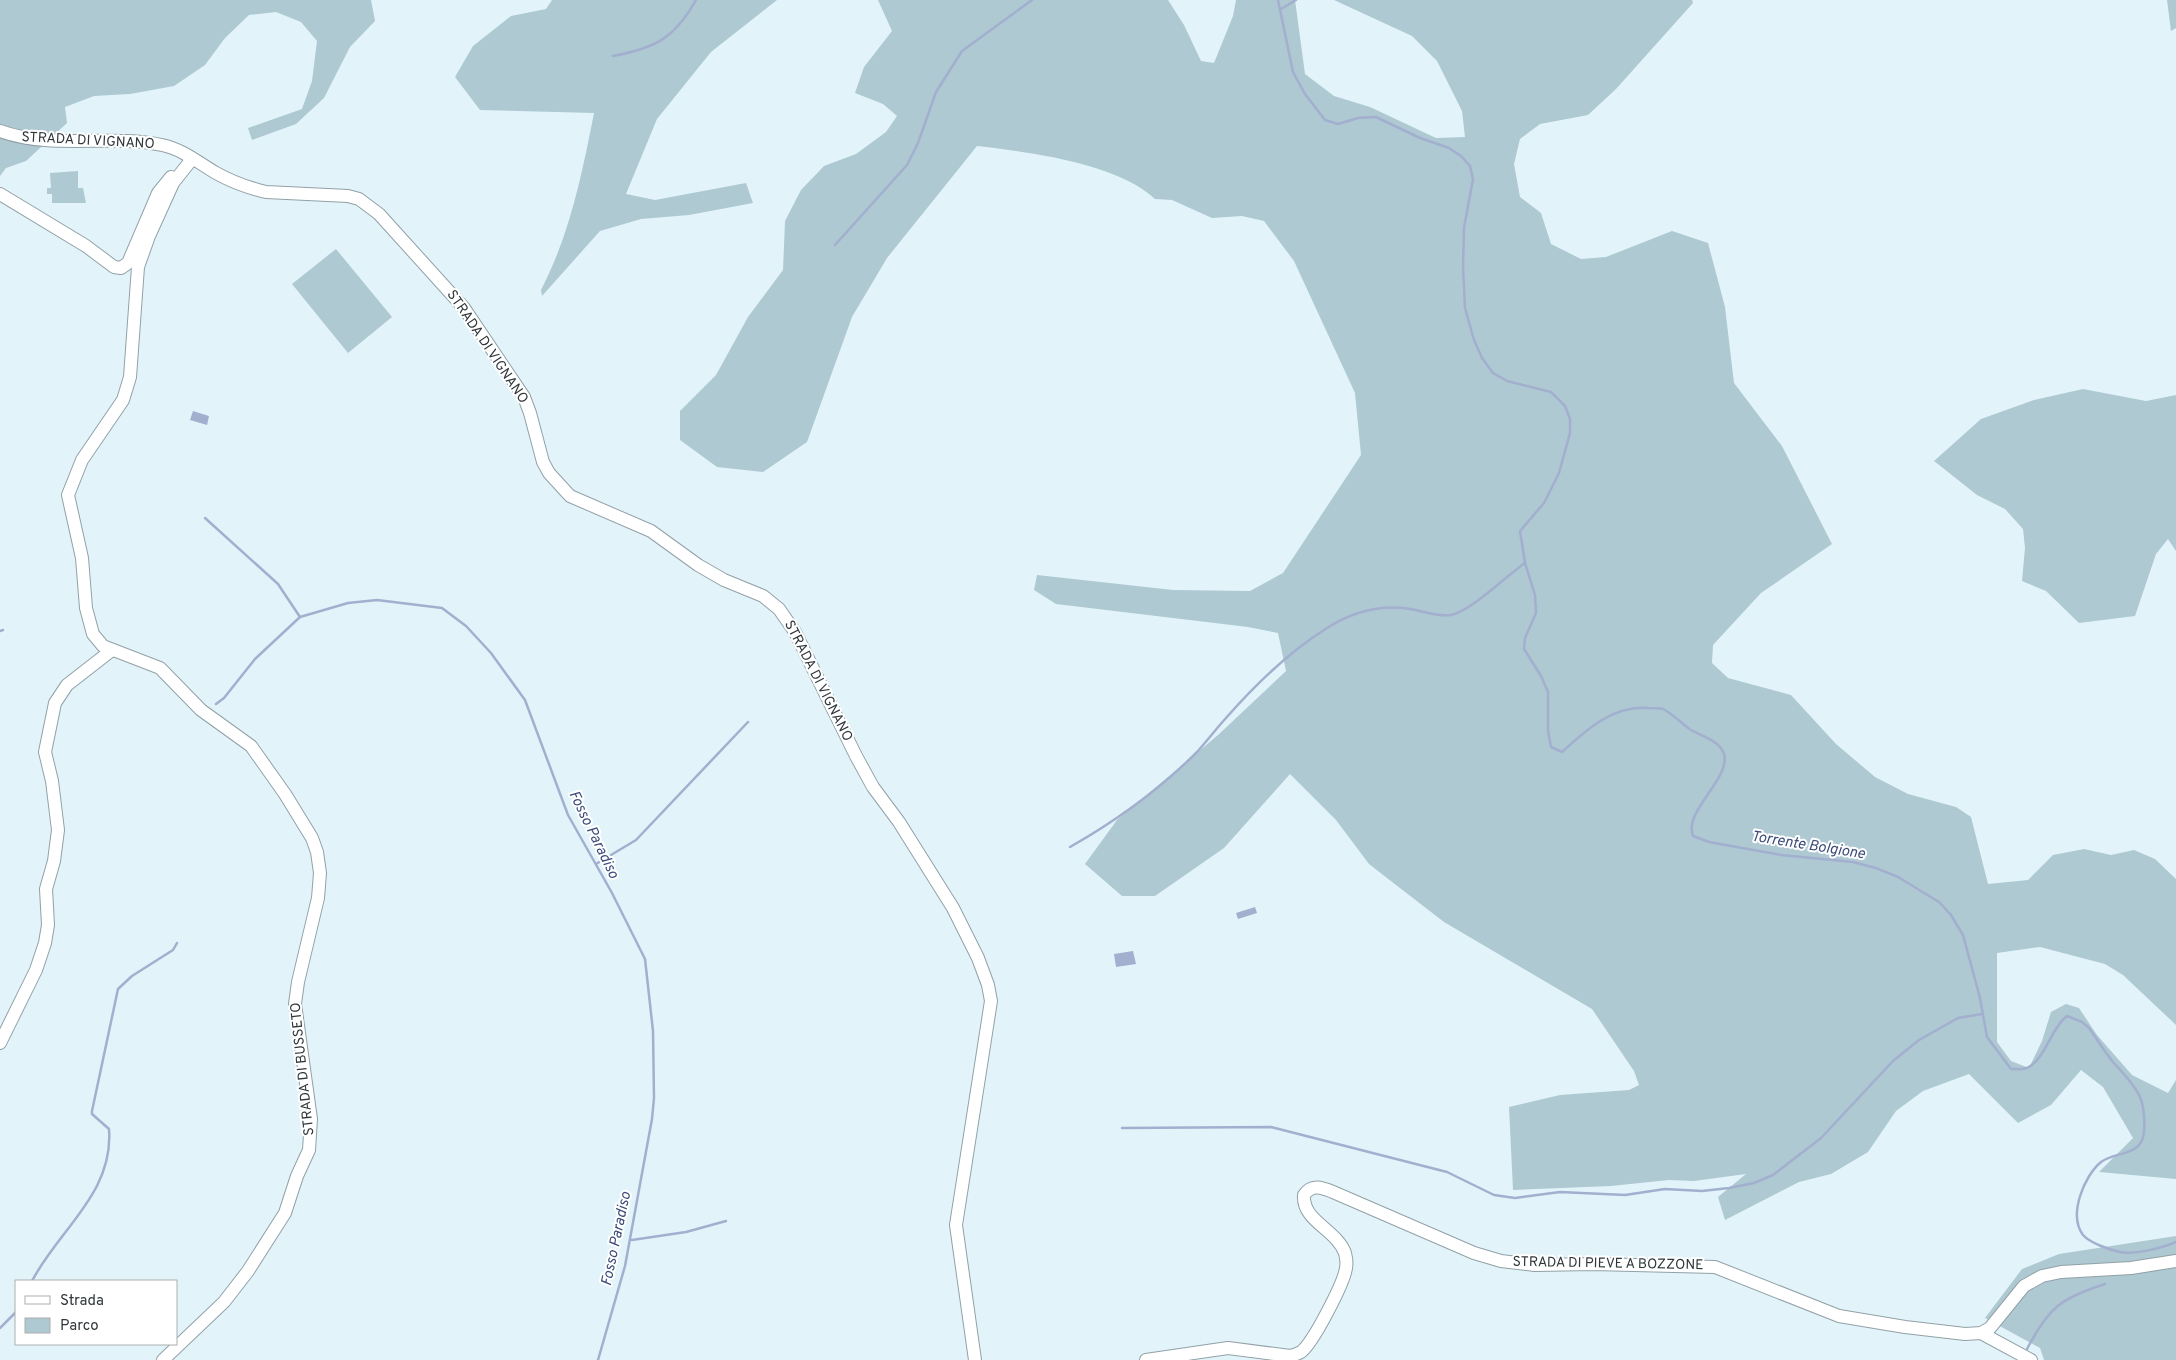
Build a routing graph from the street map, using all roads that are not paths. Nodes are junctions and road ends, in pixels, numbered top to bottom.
1 (0, 131) edge
2 (192, 158) junction
3 (178, 175) junction
4 (0, 194) edge
5 (112, 650) junction
6 (0, 1043) edge
7 (2176, 1261) edge
8 (1981, 1333) junction
9 (1302, 1357) edge
10 (163, 1360) edge
11 (975, 1360) edge
12 (1146, 1360) edge
13 (2031, 1360) edge

1 - 2 street, STRADA DI VIGNANO
2 - 3 street, STRADA DI BUSSETO
2 - 11 street, STRADA DI VIGNANO
3 - 4 street, STRADA DI BUSSETO
3 - 5 street, STRADA DI BUSSETO
5 - 6 street
5 - 10 street, STRADA DI BUSSETO
7 - 8 street
8 - 9 street, STRADA DI PIEVE A BOZZONE
8 - 13 street
9 - 12 street, STRADA DI PIEVE A BOZZONE

